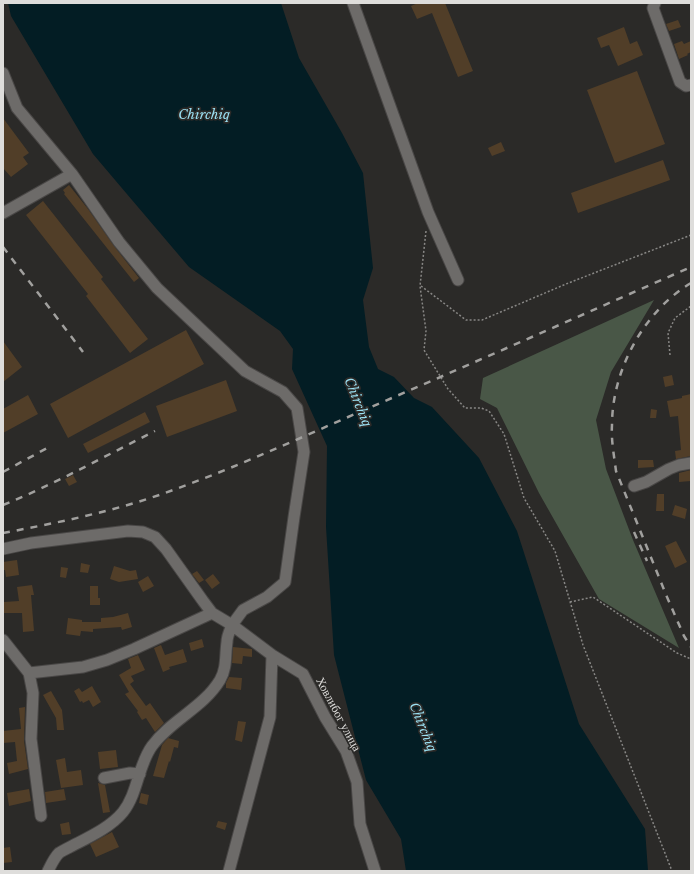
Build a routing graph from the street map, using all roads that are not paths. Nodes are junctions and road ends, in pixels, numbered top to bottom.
1 (353, 3) edge
2 (655, 3) edge
3 (3, 74) edge
4 (691, 85) edge
5 (72, 174) junction
6 (3, 214) edge
7 (458, 280) dead end
8 (691, 463) edge
9 (634, 486) dead end
10 (3, 549) edge
11 (212, 613) junction
12 (232, 624) junction
13 (3, 640) edge
14 (272, 655) junction
15 (29, 673) junction
16 (140, 774) junction
17 (104, 778) dead end
18 (41, 816) dead end
19 (48, 871) edge
20 (229, 871) edge
21 (375, 871) edge

1 - 7 street
2 - 4 street
3 - 5 street
5 - 6 street
5 - 12 street
8 - 9 street
10 - 11 street
11 - 12 street, Ховлибог улица
11 - 15 street
12 - 14 street, Ховлибог улица
12 - 16 street
13 - 15 street
14 - 20 street
14 - 21 street, Ховлибог улица
15 - 18 street
16 - 17 street
16 - 19 street

